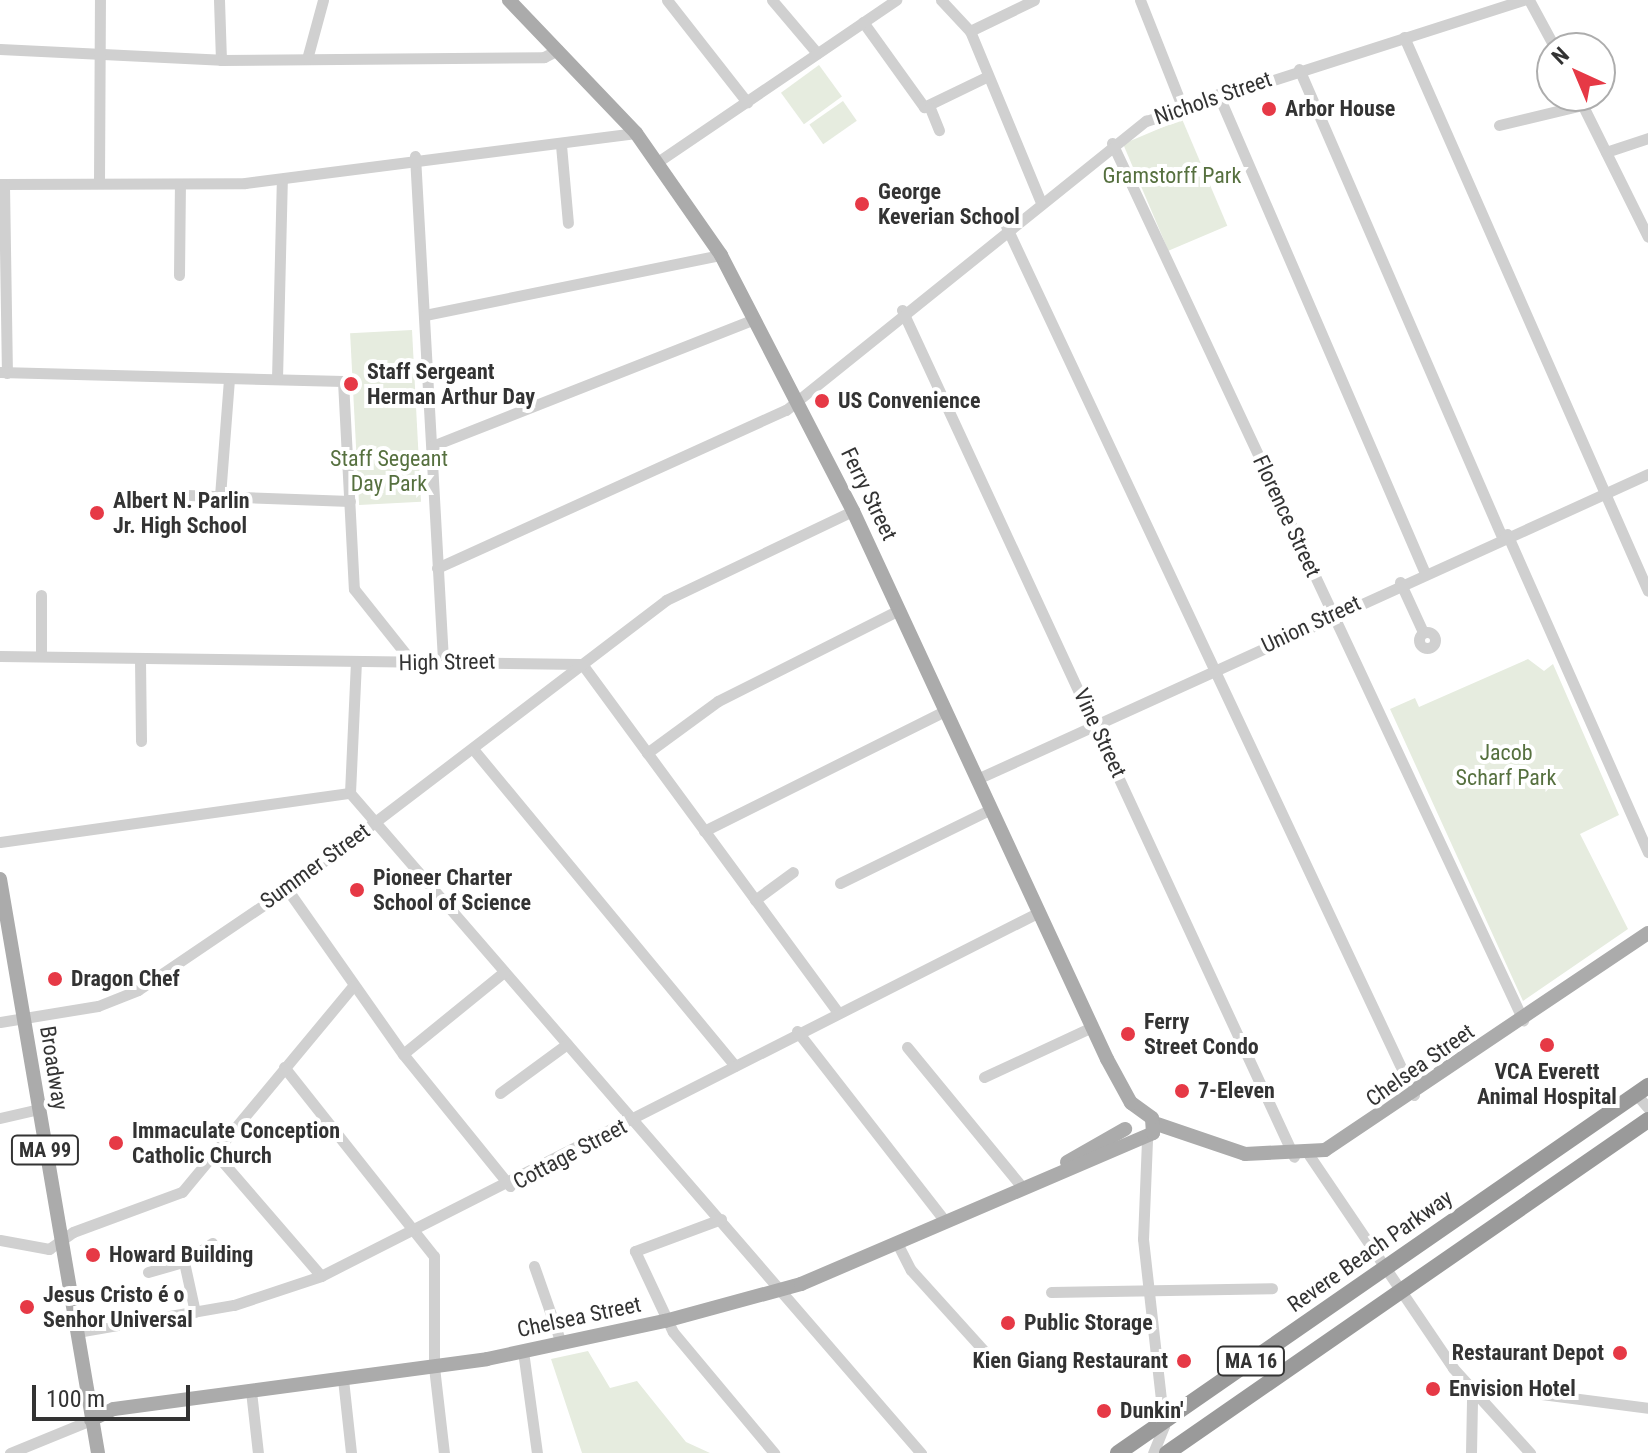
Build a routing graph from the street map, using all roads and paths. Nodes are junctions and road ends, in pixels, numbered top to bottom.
1 (100, 0) edge
2 (219, 0) edge
3 (323, 0) edge
4 (667, 0) edge
5 (772, 0) edge
6 (896, 0) edge
7 (941, 0) edge
8 (1034, 0) edge
9 (1140, 0) edge
10 (1526, 0) edge
11 (516, 2) edge
12 (863, 22) junction
13 (970, 31) junction
14 (1545, 32) edge
15 (1404, 37) junction
16 (0, 49) edge
17 (558, 50) junction
18 (817, 53) junction
19 (99, 54) junction
20 (307, 59) junction
21 (221, 60) junction
22 (1299, 69) junction
23 (988, 76) junction
24 (1218, 94) junction
25 (747, 102) junction
26 (1182, 106) junction
27 (930, 108) junction
28 (1541, 112) edge
29 (1586, 112) edge
30 (1499, 125) dead end
31 (939, 130) dead end
32 (636, 133) junction
33 (1648, 138) edge
34 (1112, 143) junction
35 (561, 145) junction
36 (1606, 152) junction
37 (415, 156) junction
38 (659, 161) junction
39 (282, 179) junction
40 (99, 183) junction
41 (2, 184) edge
42 (180, 186) junction
43 (1040, 200) junction
44 (568, 223) dead end
45 (1006, 226) junction
46 (1648, 237) edge
47 (721, 255) junction
48 (179, 275) dead end
49 (902, 310) junction
50 (425, 315) junction
51 (755, 319) junction
52 (4, 372) edge
53 (229, 379) junction
54 (277, 379) junction
55 (797, 399) junction
56 (432, 446) junction
57 (1648, 474) edge
58 (1605, 492) junction
59 (187, 495) dead end
60 (220, 496) junction
61 (350, 501) junction
62 (853, 511) junction
63 (1504, 536) junction
64 (437, 568) junction
65 (1424, 571) junction
66 (1400, 582) junction
67 (1648, 591) edge
68 (41, 595) dead end
69 (899, 610) junction
70 (1332, 614) junction
71 (1423, 632) dead end
72 (0, 656) edge
73 (41, 656) junction
74 (140, 659) junction
75 (443, 660) junction
76 (356, 661) junction
77 (412, 662) junction
78 (582, 664) junction
79 (1214, 669) junction
80 (945, 711) junction
81 (1096, 724) junction
82 (141, 741) dead end
83 (473, 749) junction
84 (647, 753) junction
85 (977, 779) junction
86 (350, 793) junction
87 (991, 809) junction
88 (373, 823) junction
89 (704, 831) junction
90 (0, 842) edge
91 (1648, 852) edge
92 (793, 872) dead end
93 (0, 879) edge
94 (840, 883) dead end
95 (287, 889) junction
96 (755, 900) junction
97 (2, 901) edge
98 (1039, 912) junction
99 (1648, 933) edge
100 (504, 972) junction
101 (353, 986) junction
102 (836, 1010) junction
103 (23, 1017) junction
104 (1523, 1020) junction
105 (0, 1022) edge
106 (1092, 1027) junction
107 (797, 1031) junction
108 (567, 1044) junction
109 (907, 1047) dead end
110 (403, 1054) junction
111 (735, 1066) junction
112 (284, 1067) junction
113 (984, 1077) dead end
114 (1642, 1090) edge
115 (500, 1093) dead end
116 (1414, 1095) junction
117 (1648, 1108) edge
118 (39, 1109) junction
119 (0, 1118) edge
120 (1130, 1120) junction
121 (1648, 1120) edge
122 (633, 1121) junction
123 (1148, 1134) junction
124 (215, 1153) junction
125 (1302, 1156) junction
126 (1053, 1172) junction
127 (510, 1186) junction
128 (1022, 1187) junction
129 (721, 1219) junction
130 (945, 1221) junction
131 (420, 1231) junction
132 (0, 1240) edge
133 (61, 1241) junction
134 (212, 1243) dead end
135 (897, 1243) junction
136 (184, 1262) junction
137 (534, 1266) dead end
138 (1383, 1269) junction
139 (148, 1272) dead end
140 (321, 1276) junction
141 (1272, 1288) dead end
142 (781, 1289) junction
143 (1147, 1290) junction
144 (1051, 1292) dead end
145 (1400, 1292) junction
146 (195, 1312) junction
147 (665, 1321) junction
148 (77, 1332) junction
149 (561, 1343) junction
150 (523, 1351) junction
151 (987, 1354) dead end
152 (434, 1367) junction
153 (343, 1379) junction
154 (251, 1391) junction
155 (1476, 1394) junction
156 (1648, 1408) edge
157 (91, 1420) junction
158 (1164, 1421) junction
159 (1178, 1450) edge
160 (10, 1453) edge
161 (98, 1453) edge
162 (258, 1453) edge
163 (351, 1453) edge
164 (444, 1453) edge
165 (537, 1453) edge
166 (774, 1453) edge
167 (921, 1453) edge
168 (1118, 1453) edge
169 (1153, 1453) edge
170 (1471, 1453) edge
171 (1530, 1453) edge

1 - 19 street
2 - 21 street
3 - 20 street
4 - 25 street
5 - 18 street
6 - 12 street
7 - 13 street
8 - 13 street
9 - 26 street
10 - 14 street
10 - 15 street, Nichols Street
11 - 17 main road, Ferry Street
12 - 18 street
12 - 27 street
13 - 23 street
15 - 22 street, Nichols Street
15 - 58 street
16 - 19 street
17 - 20 street
17 - 32 main road, Ferry Street
18 - 25 street
19 - 21 street
19 - 40 street
20 - 21 street
22 - 24 street, Nichols Street
22 - 63 street
23 - 27 street
23 - 43 street
24 - 26 street, Nichols Street
24 - 65 street
25 - 38 street
26 - 34 street, Nichols Street
27 - 31 street
28 - 30 street
29 - 36 street
32 - 35 street
32 - 38 main road, Ferry Street
33 - 36 street
34 - 43 street, Nichols Street
34 - 70 street, Florence Street
35 - 37 street
35 - 44 street
36 - 46 street
37 - 39 street
37 - 50 street
38 - 47 main road, Ferry Street
39 - 42 street
39 - 54 street
40 - 41 street
40 - 42 street
41 - 52 street
42 - 48 street
43 - 45 street, Nichols Street
45 - 49 street, Nichols Street
45 - 79 street
47 - 50 street
47 - 51 main road, Ferry Street
49 - 55 street, Nichols Street
49 - 81 street, Vine Street
50 - 56 street
51 - 55 main road, Ferry Street
51 - 56 street
52 - 53 street
53 - 54 street
53 - 60 street
54 - 61 street
55 - 62 main road, Ferry Street
55 - 64 street, Nichols Street
56 - 64 street
57 - 58 street, Union Street
58 - 63 street, Union Street
58 - 67 street
59 - 60 street
60 - 61 street
61 - 77 street
62 - 69 main road, Ferry Street
62 - 78 street
63 - 65 street, Union Street
63 - 91 street
64 - 75 street
65 - 66 street, Union Street
66 - 70 street, Union Street
66 - 71 street
68 - 73 street
69 - 80 main road, Ferry Street
69 - 84 street
70 - 79 street, Union Street
70 - 104 street, Florence Street
72 - 73 street, High Street
73 - 74 street, High Street
74 - 76 street, High Street
74 - 82 street
75 - 77 street, High Street
75 - 78 street, High Street
76 - 77 street, High Street
76 - 86 street
78 - 83 street, Summer Street
78 - 84 street
79 - 81 street, Union Street
79 - 116 street
80 - 85 main road, Ferry Street
80 - 89 street
81 - 85 street, Union Street
81 - 125 street, Vine Street
83 - 88 street, Summer Street
83 - 111 street
84 - 89 street
85 - 87 main road, Ferry Street
86 - 88 street
86 - 90 street
87 - 94 street
87 - 98 main road, Ferry Street
88 - 95 street, Summer Street
88 - 100 street
89 - 96 street
92 - 96 street
93 - 97 main road, Broadway / MA 99
95 - 101 street
95 - 103 street, Summer Street
96 - 102 street
97 - 103 main road, Broadway / MA 99
98 - 102 street, Cottage Street
98 - 106 main road, Ferry Street
99 - 104 main road, Chelsea Street
100 - 108 street
100 - 110 street
101 - 110 street
101 - 112 street
102 - 107 street, Cottage Street
103 - 105 street, Summer Street
103 - 118 main road, Broadway / MA 99
104 - 116 main road, Chelsea Street
106 - 113 street
106 - 120 main road, Ferry Street
107 - 111 street, Cottage Street
107 - 130 street
108 - 115 street
108 - 122 street
109 - 128 street
110 - 127 street
111 - 122 street, Cottage Street
112 - 124 street
112 - 131 street
114 - 117 street
114 - 138 highway, Revere Beach Parkway / MA 16
116 - 125 main road, Chelsea Street
118 - 119 street
118 - 133 main road, Broadway / MA 99
120 - 123 main road
120 - 123 main road
120 - 126 main road, Chelsea Street
121 - 145 highway, MA 16
122 - 127 street, Cottage Street
122 - 129 street
123 - 125 main road
123 - 126 main road, Chelsea Street
123 - 143 street
124 - 133 street
124 - 140 street
125 - 138 street, Vine Street
126 - 128 main road, Chelsea Street
127 - 131 street, Cottage Street
128 - 130 main road, Chelsea Street
129 - 142 street
129 - 147 street
130 - 135 main road, Chelsea Street
131 - 140 street, Cottage Street
131 - 152 street
132 - 133 street
133 - 148 main road, Broadway / MA 99
134 - 136 street
135 - 142 main road, Chelsea Street
135 - 151 street
136 - 139 street
136 - 146 street
137 - 149 street
138 - 145 street, Vine Street
138 - 158 highway, Revere Beach Parkway / MA 16
140 - 146 street, Cottage Street
141 - 143 street
142 - 147 main road, Chelsea Street
142 - 167 street
143 - 144 street
143 - 158 street
145 - 155 street, Vine Street
145 - 159 highway, MA 16
146 - 148 street, Cottage Street
147 - 149 main road, Chelsea Street
147 - 166 street
148 - 157 main road, Broadway / MA 99
149 - 150 main road, Chelsea Street
150 - 152 main road, Chelsea Street
150 - 165 street
152 - 153 main road, Chelsea Street
152 - 164 street
153 - 154 main road, Chelsea Street
153 - 163 street
154 - 157 main road, Chelsea Street
154 - 162 street
155 - 156 street
155 - 170 street
155 - 171 street, Vine Street
157 - 160 street
157 - 161 main road, Broadway / MA 99
158 - 168 highway, Revere Beach Parkway / MA 16
158 - 169 street

